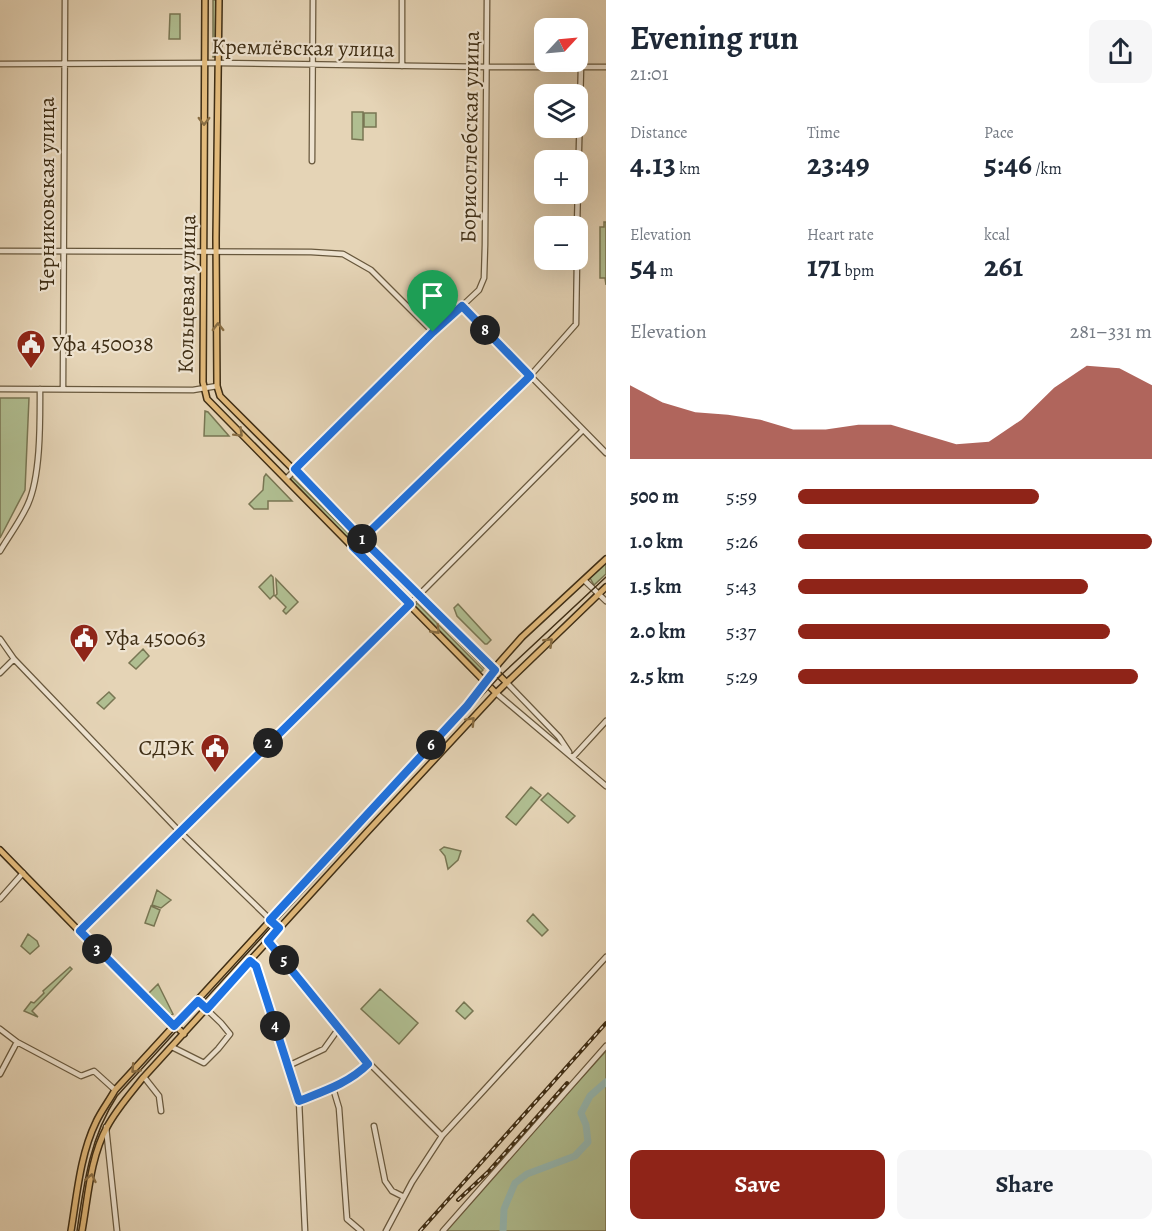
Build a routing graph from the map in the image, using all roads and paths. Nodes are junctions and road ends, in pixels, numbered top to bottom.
1 (65, 0) edge
2 (205, 0) edge
3 (219, 0) edge
4 (314, 0) edge
5 (402, 0) edge
6 (488, 0) edge
7 (204, 63) junction
8 (218, 63) junction
9 (0, 64) edge
10 (64, 64) junction
11 (313, 65) junction
12 (402, 66) junction
13 (487, 67) junction
14 (534, 67) edge
15 (588, 67) edge
16 (606, 67) edge
17 (581, 72) edge
18 (312, 160) dead end
19 (577, 216) edge
20 (0, 251) edge
21 (64, 251) junction
22 (205, 252) junction
23 (216, 252) junction
24 (577, 270) edge
25 (462, 306) junction
26 (433, 332) junction
27 (530, 376) junction
28 (217, 386) junction
29 (63, 388) junction
30 (203, 388) junction
31 (0, 389) edge
32 (40, 389) junction
33 (583, 430) junction
34 (606, 453) edge
35 (295, 469) junction
36 (286, 479) junction
37 (362, 539) junction
38 (353, 547) junction
39 (0, 551) edge
40 (606, 559) edge
41 (584, 580) junction
42 (606, 586) edge
43 (598, 594) junction
44 (419, 595) junction
45 (606, 601) edge
46 (410, 604) junction
47 (0, 639) edge
48 (14, 659) junction
49 (495, 670) junction
50 (0, 673) edge
51 (486, 683) junction
52 (507, 683) junction
53 (496, 693) junction
54 (606, 722) edge
55 (573, 757) junction
56 (606, 786) edge
57 (179, 831) junction
58 (0, 850) edge
59 (23, 873) junction
60 (0, 898) edge
61 (270, 920) junction
62 (279, 928) junction
63 (80, 931) junction
64 (266, 943) junction
65 (606, 957) edge
66 (250, 961) junction
67 (198, 1001) junction
68 (207, 1009) junction
69 (174, 1026) junction
70 (339, 1028) junction
71 (0, 1029) edge
72 (184, 1034) junction
73 (17, 1042) junction
74 (606, 1046) edge
75 (172, 1047) junction
76 (368, 1064) junction
77 (288, 1066) junction
78 (0, 1074) edge
79 (144, 1077) junction
80 (333, 1088) junction
81 (115, 1090) junction
82 (299, 1101) junction
83 (161, 1111) dead end
84 (374, 1126) dead end
85 (106, 1127) junction
86 (442, 1136) junction
87 (404, 1197) junction
88 (71, 1231) edge
89 (82, 1231) edge
90 (117, 1231) edge
91 (304, 1231) edge
92 (360, 1231) edge
93 (386, 1231) edge
94 (443, 1231) edge

1 - 10 street, Черниковская улица
2 - 7 main road, Кольцевая улица
3 - 8 main road, Кольцевая улица
4 - 11 street
5 - 12 street
6 - 13 street, Борисоглебская улица
7 - 8 street, Кремлёвская улица
7 - 10 street, Кремлёвская улица
7 -> 22 main road, Кольцевая улица
8 - 11 street, Кремлёвская улица
8 - 23 main road, Кольцевая улица
9 - 10 street, Кремлёвская улица
10 - 21 street, Черниковская улица
11 - 12 street, Кремлёвская улица
11 - 18 street
12 - 13 street, Кремлёвская улица
13 - 14 street, Кремлёвская улица
13 - 25 street, Борисоглебская улица
15 - 16 street, Кремлёвская улица
17 - 19 street
20 - 21 street
21 - 22 street
21 - 29 street, Черниковская улица
22 - 23 street
22 - 30 main road, Кольцевая улица
23 - 26 street
28 -> 23 main road, Кольцевая улица
24 - 27 street
25 - 26 street, Борисоглебская улица
25 - 27 street
26 - 35 street, Борисоглебская улица
27 - 33 street
27 - 37 street
28 - 30 street
28 - 35 main road, Кольцевая улица
29 - 30 street
29 - 32 street
30 -> 36 main road, Кольцевая улица
31 - 32 street
32 - 39 street
33 - 34 street
33 - 44 street
35 - 36 street, Борисоглебская улица
35 - 37 main road, Кольцевая улица
36 - 38 main road, Кольцевая улица
37 - 38 street
37 - 44 main road, Кольцевая улица
38 - 46 main road, Кольцевая улица
40 - 41 main road
41 - 43 street
41 - 49 main road
42 - 43 main road
43 - 45 street
52 -> 43 main road
44 - 46 street
44 - 49 main road, Кольцевая улица
46 -> 51 main road, Кольцевая улица
46 - 57 main road
47 - 48 street
48 - 50 street
48 - 57 street
49 - 51 main road
49 - 52 main road, Кольцевая улица
51 - 53 main road, Кольцевая улица
51 - 61 main road
52 - 53 main road
52 - 55 street, Кольцевая улица
53 - 55 street, Кольцевая улица
62 -> 53 main road
54 - 55 street
55 - 56 street, Кольцевая улица
57 - 61 street
57 - 63 main road
58 - 59 main road
59 - 60 street
59 - 63 main road
61 - 62 street
61 - 67 main road
62 - 64 main road
63 - 69 main road
64 - 66 main road
64 - 70 street
65 - 86 street
66 - 68 main road
66 - 77 street
67 - 68 street
67 - 69 main road
68 - 72 main road
68 - 75 street
69 - 72 main road
69 -> 81 main road
70 - 76 street
70 - 77 street
71 - 73 street
72 - 75 main road
73 - 78 street
73 - 81 street
74 - 94 street
75 - 79 main road
76 - 80 street
76 - 86 street
77 - 82 street
79 - 83 street
79 - 85 main road
80 - 82 street
80 - 92 street
81 - 88 main road
82 - 91 street
84 - 87 street
89 -> 85 main road
85 - 90 street
86 - 87 street
87 - 93 street

